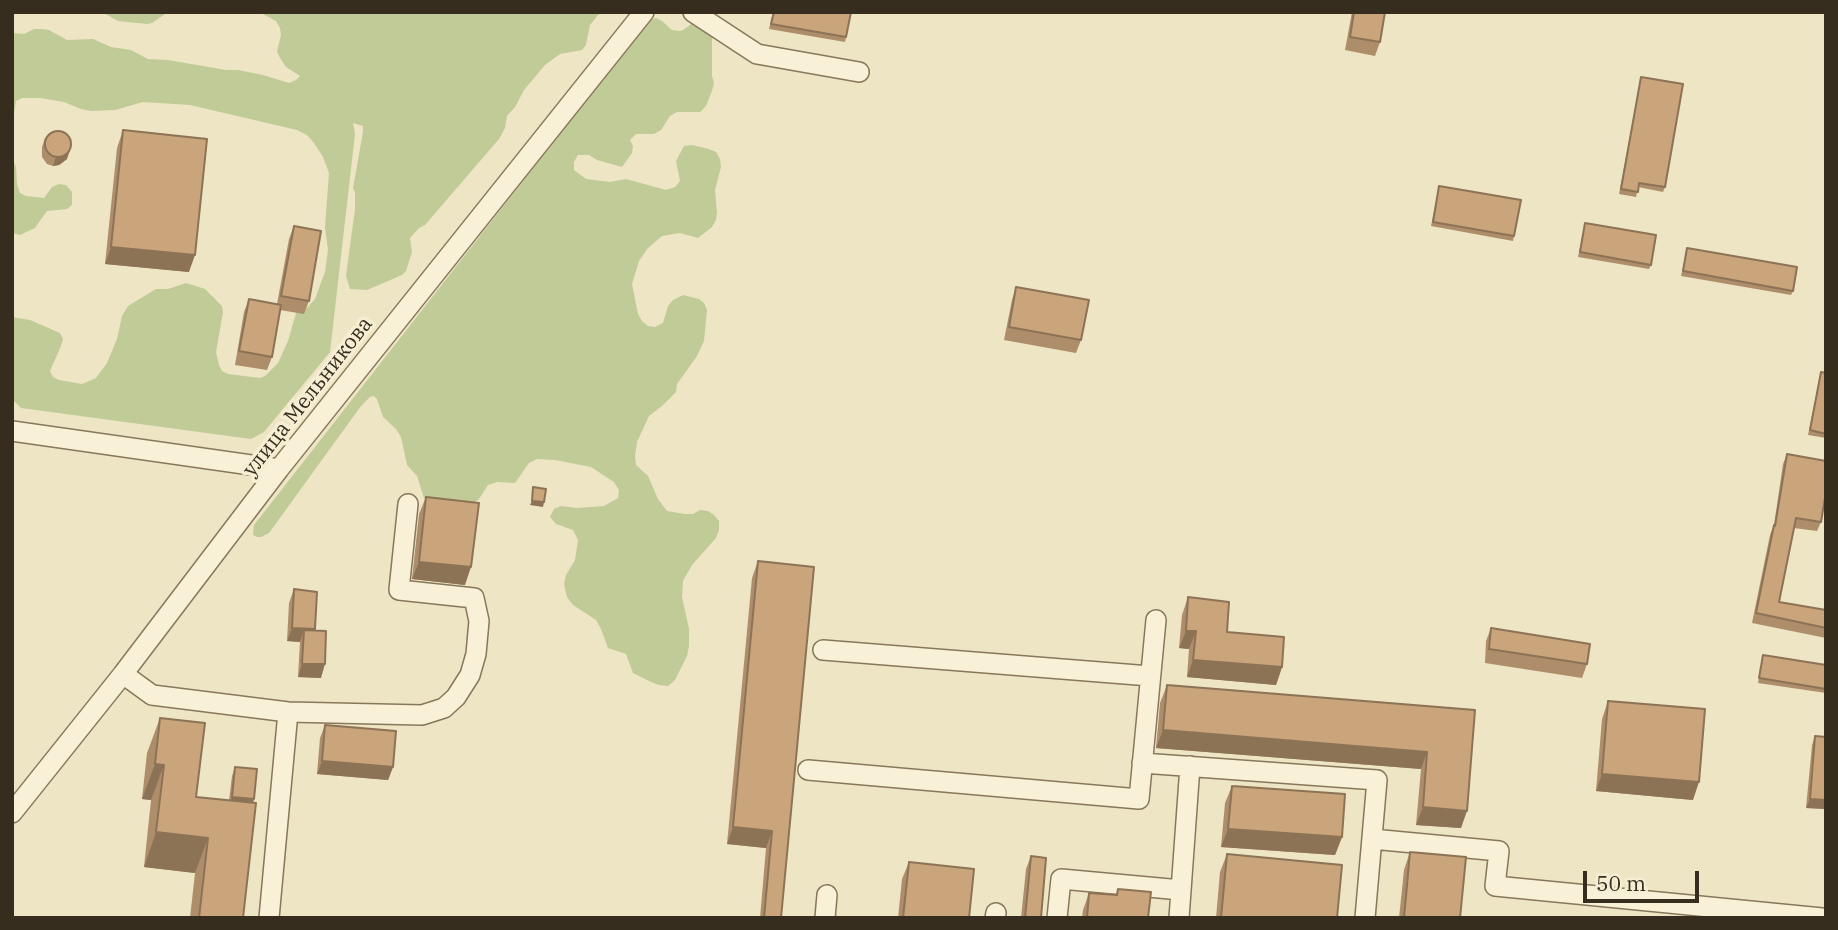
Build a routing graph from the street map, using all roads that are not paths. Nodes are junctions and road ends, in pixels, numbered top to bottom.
1 (644, 12) edge
2 (693, 12) edge
3 (859, 72) dead end
4 (12, 431) edge
5 (279, 469) junction
6 (408, 504) dead end
7 (1156, 620) dead end
8 (823, 650) dead end
9 (123, 674) junction
10 (1150, 676) junction
11 (288, 712) junction
12 (1142, 763) junction
13 (1190, 766) junction
14 (808, 770) dead end
15 (12, 813) edge
16 (1372, 839) junction
17 (1181, 890) junction
18 (827, 895) dead end
19 (269, 918) edge
20 (825, 918) edge
21 (1057, 918) edge
22 (1179, 918) edge
23 (1365, 918) edge
24 (1822, 918) edge

1 - 5 street, улица Мельникова
2 - 3 street
4 - 5 street
5 - 9 street, улица Мельникова
6 - 11 street
7 - 10 street
8 - 10 street
9 - 11 street
9 - 15 street, улица Мельникова
10 - 12 street
11 - 19 street
12 - 13 street
12 - 14 street
13 - 16 street
13 - 17 street
16 - 23 street
16 - 24 street
17 - 21 street
17 - 22 street
18 - 20 street

